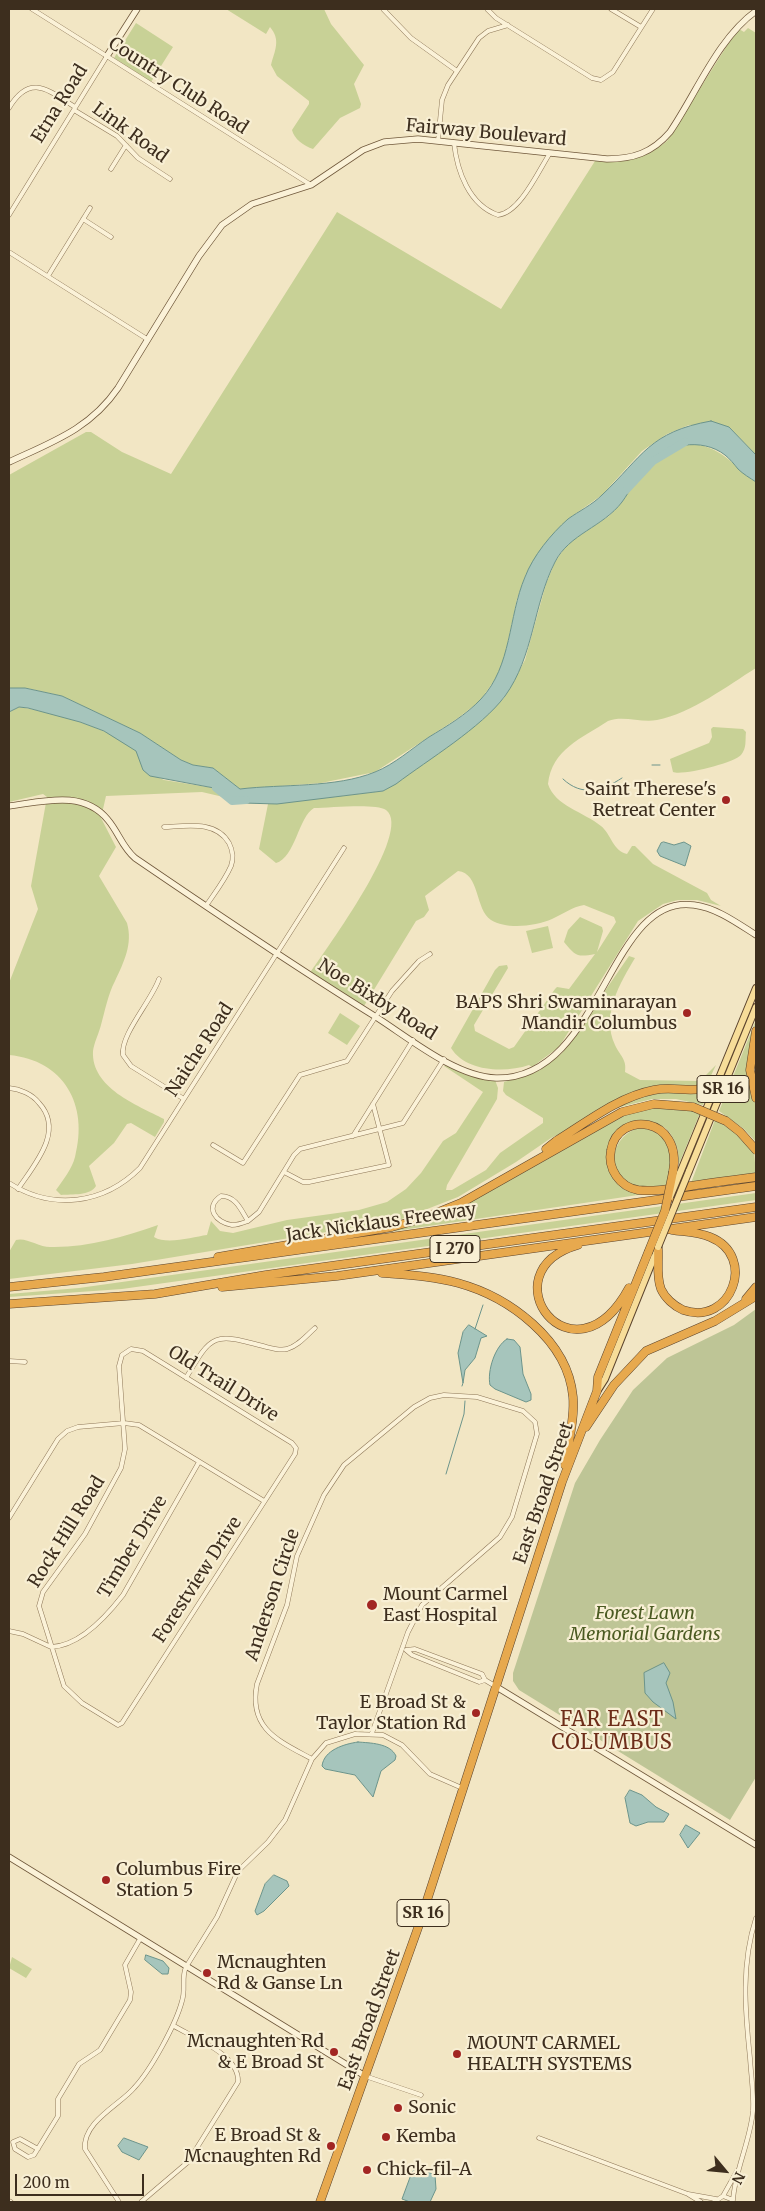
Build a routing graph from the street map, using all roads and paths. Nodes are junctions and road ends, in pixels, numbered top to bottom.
1 (32, 9) edge
2 (137, 9) edge
3 (383, 9) edge
4 (487, 9) edge
5 (611, 9) edge
6 (653, 9) edge
7 (756, 11) edge
8 (508, 25) junction
9 (641, 27) junction
10 (107, 56) junction
11 (457, 71) junction
12 (9, 108) edge
13 (75, 108) junction
14 (438, 141) junction
15 (454, 143) junction
16 (126, 145) junction
17 (550, 153) junction
18 (111, 169) dead end
19 (170, 179) dead end
20 (310, 185) junction
21 (90, 208) dead end
22 (9, 215) edge
23 (83, 219) junction
24 (112, 237) dead end
25 (9, 252) edge
26 (48, 276) junction
27 (147, 339) junction
28 (9, 462) edge
29 (9, 806) edge
30 (164, 827) dead end
31 (344, 848) dead end
32 (206, 906) junction
33 (756, 935) edge
34 (430, 954) dead end
35 (277, 955) junction
36 (159, 979) dead end
37 (756, 988) edge
38 (756, 1007) edge
39 (376, 1017) junction
40 (756, 1031) edge
41 (413, 1040) junction
42 (444, 1060) junction
43 (719, 1079) junction
44 (9, 1088) edge
45 (756, 1098) edge
46 (184, 1099) junction
47 (373, 1104) junction
48 (379, 1130) junction
49 (353, 1136) junction
50 (213, 1145) dead end
51 (756, 1150) edge
52 (529, 1164) junction
53 (284, 1172) junction
54 (677, 1172) junction
55 (756, 1177) edge
56 (9, 1183) edge
57 (756, 1186) edge
58 (18, 1189) junction
59 (756, 1208) edge
60 (756, 1217) edge
61 (248, 1221) junction
62 (663, 1229) junction
63 (607, 1237) junction
64 (658, 1247) junction
65 (648, 1253) junction
66 (187, 1265) junction
67 (368, 1272) junction
68 (9, 1286) edge
69 (756, 1287) edge
70 (155, 1294) junction
71 (756, 1296) edge
72 (9, 1304) edge
73 (729, 1313) junction
74 (315, 1328) dead end
75 (133, 1349) joint
76 (9, 1361) edge
77 (25, 1362) dead end
78 (186, 1378) junction
79 (597, 1391) junction
80 (124, 1424) junction
81 (578, 1439) junction
82 (296, 1448) joint
83 (199, 1462) junction
84 (562, 1482) junction
85 (264, 1502) junction
86 (9, 1518) edge
87 (9, 1631) edge
88 (51, 1647) junction
89 (402, 1647) junction
90 (406, 1650) junction
91 (485, 1680) junction
92 (495, 1686) junction
93 (119, 1725) joint
94 (372, 1733) junction
95 (312, 1759) junction
96 (462, 1788) junction
97 (756, 1846) edge
98 (9, 1857) edge
99 (756, 1918) edge
100 (140, 1939) junction
101 (186, 1967) junction
102 (174, 2026) junction
103 (365, 2076) junction
104 (421, 2095) dead end
105 (539, 2138) dead end
106 (38, 2149) junction
107 (739, 2170) junction
108 (688, 2194) junction
109 (723, 2196) junction
110 (715, 2201) edge
111 (734, 2201) edge
112 (119, 2202) edge
113 (141, 2202) edge
114 (320, 2202) edge
115 (701, 2202) edge

1 - 10 street, Country Club Road
2 - 10 street, Etna Road
3 - 11 street
4 - 8 street
5 - 9 street
6 - 9 street
7 - 17 street, Fairway Boulevard
8 - 9 street
8 - 11 street
10 - 13 street, Etna Road
10 - 20 street, Country Club Road
11 - 14 street
12 - 13 street, Link Road
13 - 16 street, Link Road
13 - 22 street, Etna Road
14 - 15 street, Fairway Boulevard
14 - 20 street, Fairway Boulevard
15 - 17 street, Fairway Boulevard
15 - 17 street
16 - 18 street
16 - 19 street, Link Road
20 - 27 street, Fairway Boulevard
21 - 23 street
23 - 24 street
23 - 26 street
25 - 26 street
26 - 27 street
27 - 28 street, Fairway Boulevard
29 - 32 street, Noe Bixby Road
30 - 32 street
31 - 35 street, Naiche Road
32 - 35 street, Noe Bixby Road
33 - 42 street, Noe Bixby Road
34 - 39 street
35 - 39 street, Noe Bixby Road
35 - 46 street, Naiche Road
36 - 46 street
37 - 43 main road, SR 16
38 - 64 main road, East Broad Street / SR 16, bridge
39 - 41 street, Noe Bixby Road
39 - 50 street
40 - 45 highway
41 - 42 street, Noe Bixby Road
41 - 47 street
42 - 48 street
43 - 52 highway
43 - 54 main road, SR 16
44 - 58 street
46 - 58 street, Naiche Road
47 - 48 street
47 - 49 street
48 - 49 street
48 - 53 street
49 - 53 street
51 - 52 highway, bridge
52 - 66 highway
53 - 61 street
54 - 55 highway, East Broad Street
54 - 65 highway, East Broad Street / SR 16, bridge
56 - 58 street, Naiche Road
57 - 66 highway, Jack Nicklaus Freeway / I 270
59 - 70 highway, Jack Nicklaus Freeway / I 270
60 - 62 highway
61 - 61 street
62 - 63 highway
62 - 64 highway
63 - 65 highway
63 - 67 highway
64 - 79 main road, East Broad Street / SR 16
65 - 79 highway, East Broad Street / SR 16
66 - 68 highway, Jack Nicklaus Freeway / I 270
67 - 70 highway
67 - 84 highway
69 - 73 highway
70 - 72 highway, Jack Nicklaus Freeway / I 270
71 - 73 highway
73 - 81 highway
74 - 78 street
75 - 78 street, Old Trail Drive
75 - 80 street, Rock Hill Road
76 - 77 street
78 - 82 street, Old Trail Drive
79 - 81 highway, East Broad Street / SR 16
80 - 83 street
80 - 86 street
80 - 88 street, Rock Hill Road
81 - 84 highway, East Broad Street / SR 16
82 - 85 street, Forestview Drive
83 - 85 street
83 - 88 street, Timber Drive
84 - 92 highway, East Broad Street / SR 16
85 - 93 street, Forestview Drive
87 - 88 street
88 - 93 street, Rock Hill Road
89 - 90 street
89 - 94 street, Anderson Circle
89 - 95 street, Anderson Circle
90 - 91 street
90 - 91 street
91 - 92 street
92 - 96 highway, East Broad Street / SR 16
92 - 97 street
94 - 95 street
94 - 96 street
95 - 101 street
96 - 103 highway, East Broad Street / SR 16
98 - 100 street
99 - 107 street
100 - 101 street
100 - 106 street
101 - 102 street
101 - 103 street
102 - 112 street
102 - 113 street
103 - 104 street
103 - 114 highway, East Broad Street / SR 16
105 - 108 street
106 - 106 street
107 - 109 street
107 - 111 street
108 - 110 street
108 - 115 street
109 - 110 street
109 - 111 street

